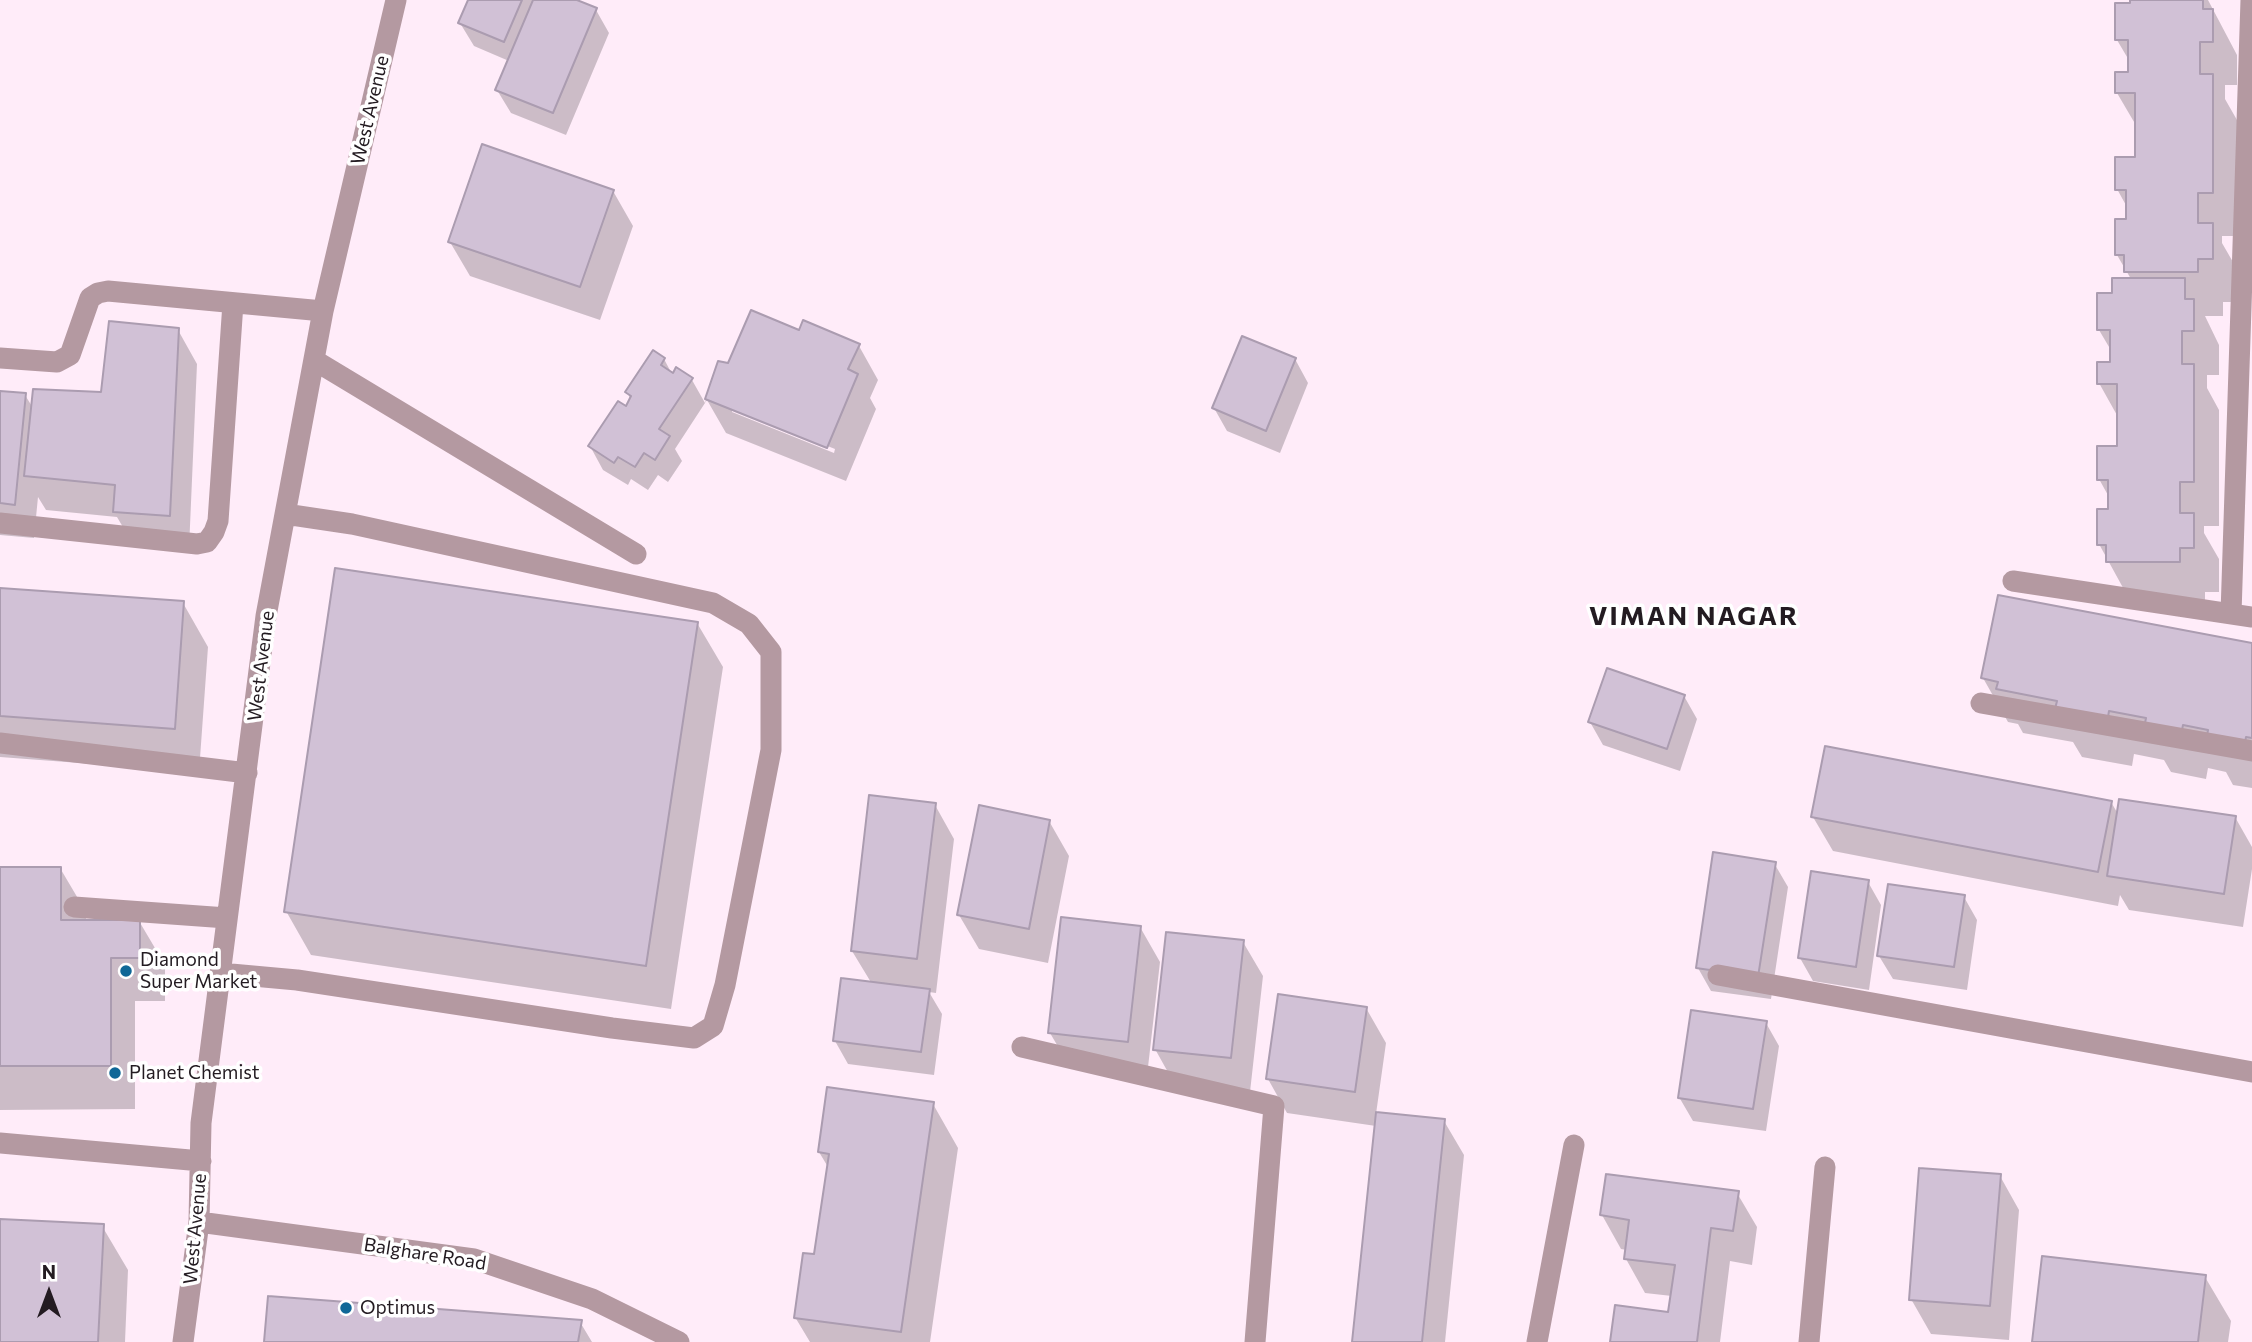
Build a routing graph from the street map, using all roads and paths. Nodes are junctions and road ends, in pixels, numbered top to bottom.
1 (396, 0) edge
2 (2250, 0) edge
3 (2247, 289) edge
4 (233, 303) junction
5 (323, 311) junction
6 (0, 358) edge
7 (314, 360) junction
8 (285, 514) junction
9 (0, 523) edge
10 (636, 554) dead end
11 (2013, 581) dead end
12 (2242, 616) edge
13 (1981, 703) dead end
14 (0, 743) edge
15 (2252, 751) edge
16 (247, 773) junction
17 (74, 907) dead end
18 (227, 918) junction
19 (220, 973) junction
20 (1718, 975) dead end
21 (1022, 1047) dead end
22 (2252, 1072) edge
23 (0, 1143) edge
24 (1574, 1145) dead end
25 (201, 1161) junction
26 (1825, 1167) dead end
27 (199, 1222) junction
28 (183, 1342) edge
29 (679, 1342) edge
30 (1255, 1342) edge
31 (1537, 1342) edge
32 (1809, 1342) edge

1 - 5 street, West Avenue
2 - 3 street
3 - 12 street
4 - 5 street
4 - 6 street
4 - 9 street
5 - 7 street, West Avenue
7 - 8 street, West Avenue
7 - 10 street
8 - 16 street, West Avenue
8 - 19 street
11 - 12 street
13 - 15 street
14 - 16 street
16 - 18 street, West Avenue
17 - 18 street
18 - 19 street, West Avenue
19 - 25 street, West Avenue
20 - 22 street
21 - 30 street
23 - 25 street
24 - 31 street
25 - 27 street, West Avenue
26 - 32 street
27 - 28 street, West Avenue
27 - 29 street, Balghare Road

